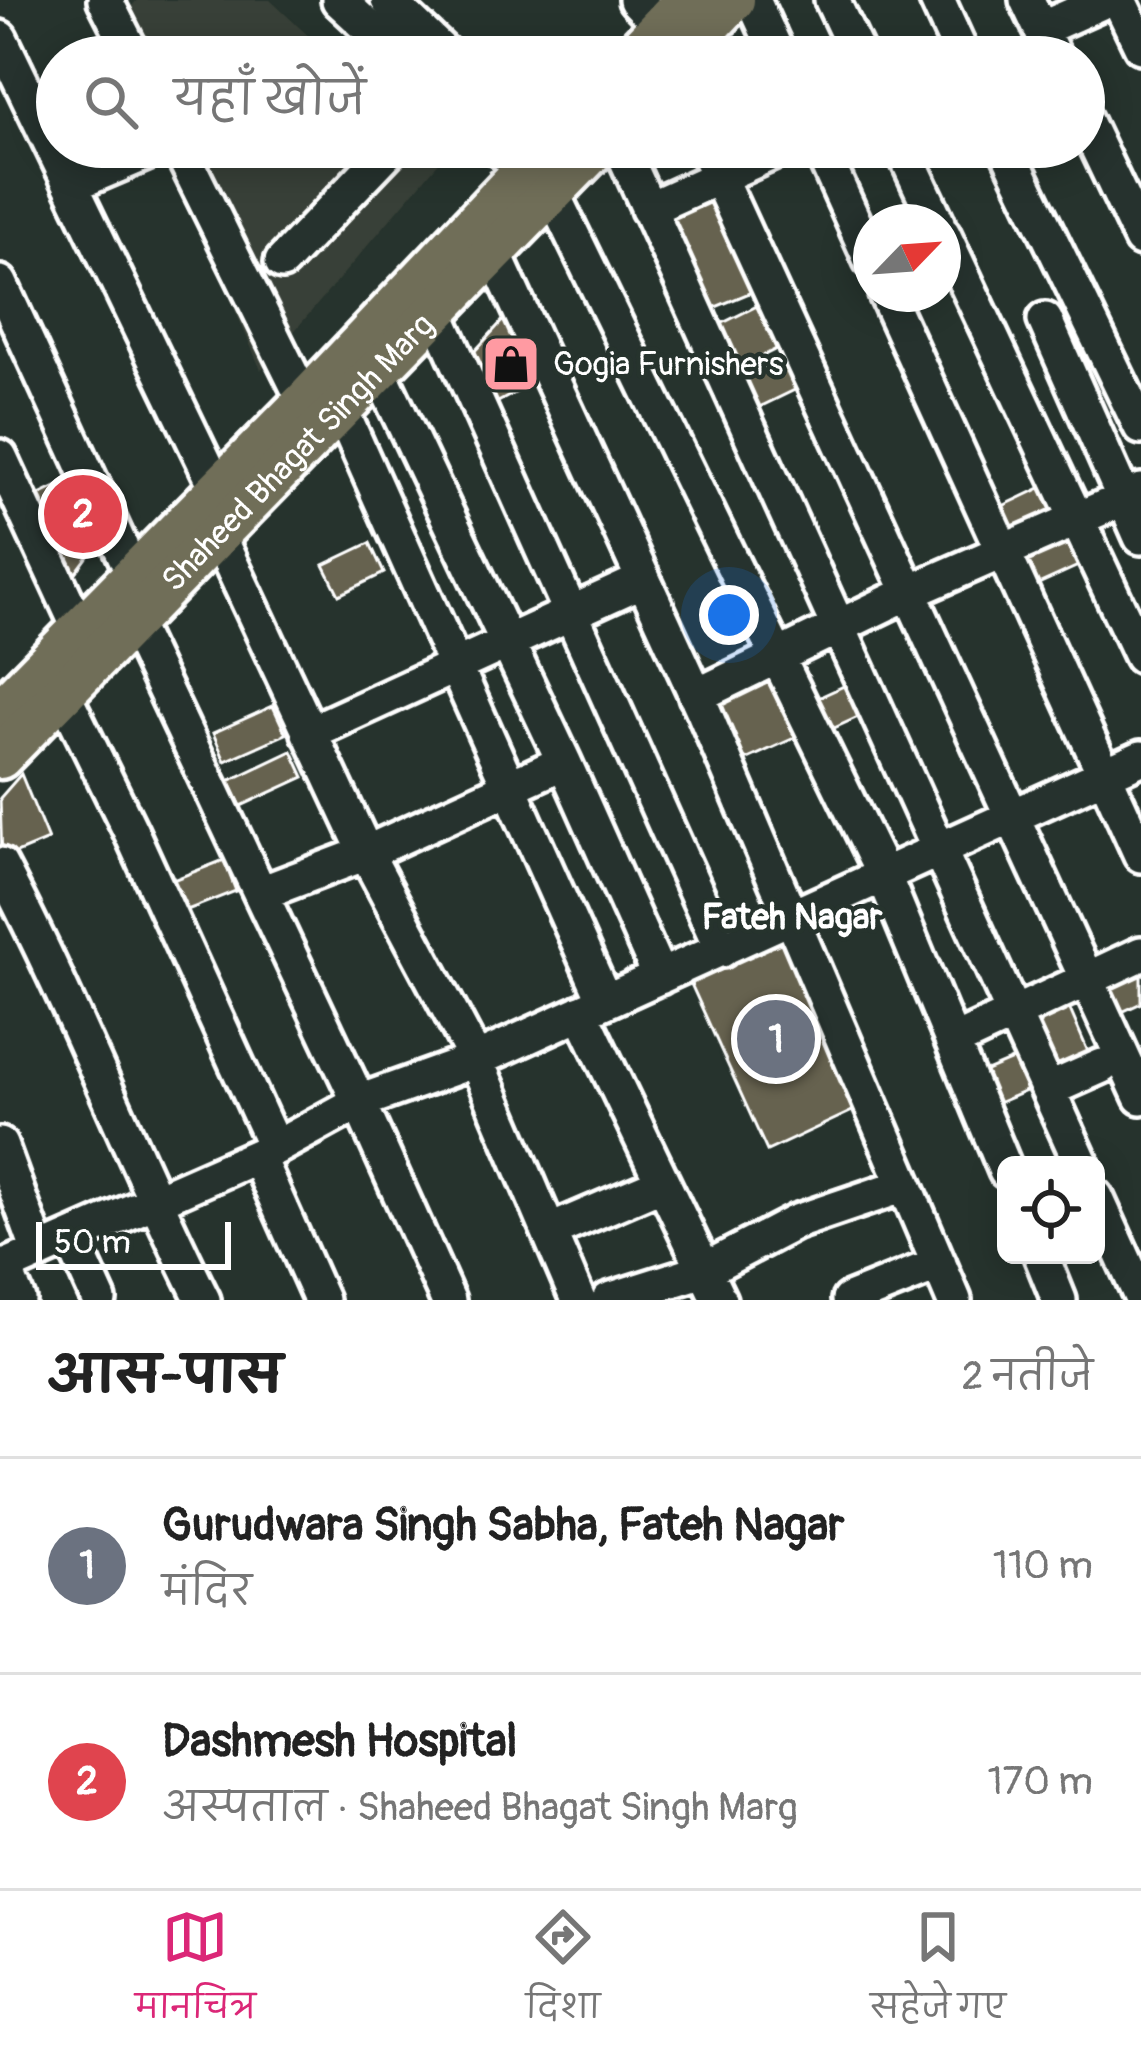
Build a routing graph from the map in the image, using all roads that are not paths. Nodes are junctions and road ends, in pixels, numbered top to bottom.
1 (105, 0) edge
2 (339, 0) edge
3 (388, 0) edge
4 (733, 0) edge
5 (753, 0) edge
6 (832, 0) edge
7 (937, 0) edge
8 (1106, 0) edge
9 (1119, 0) edge
10 (666, 21) edge
11 (1041, 29) edge
12 (123, 36) edge
13 (378, 36) edge
14 (426, 36) edge
15 (769, 36) edge
16 (849, 36) edge
17 (953, 36) edge
18 (0, 38) edge
19 (1141, 46) edge
20 (36, 113) edge
21 (1105, 159) edge
22 (63, 168) edge
23 (111, 168) edge
24 (190, 168) edge
25 (372, 168) edge
26 (539, 168) edge
27 (541, 168) edge
28 (550, 168) edge
29 (630, 168) edge
30 (704, 168) edge
31 (715, 168) edge
32 (829, 168) edge
33 (912, 168) edge
34 (1016, 168) edge
35 (71, 185) junction
36 (929, 204) edge
37 (648, 209) junction
38 (853, 220) edge
39 (1137, 221) edge
40 (494, 251) junction
41 (282, 262) dead end
42 (961, 272) edge
43 (0, 283) edge
44 (436, 312) junction
45 (894, 312) edge
46 (1045, 320) dead end
47 (380, 371) junction
48 (323, 406) junction
49 (1141, 427) edge
50 (0, 458) edge
51 (218, 490) junction
52 (1132, 495) edge
53 (1078, 522) junction
54 (218, 536) junction
55 (1141, 537) edge
56 (1002, 550) junction
57 (134, 576) junction
58 (643, 580) junction
59 (910, 592) junction
60 (568, 612) junction
61 (133, 623) junction
62 (838, 626) junction
63 (80, 630) junction
64 (506, 644) junction
65 (1141, 656) edge
66 (777, 657) junction
67 (455, 668) junction
68 (63, 694) junction
69 (696, 696) junction
70 (3, 699) edge
71 (309, 733) junction
72 (0, 757) edge
73 (1141, 758) edge
74 (564, 762) junction
75 (1104, 775) junction
76 (508, 788) junction
77 (1015, 816) junction
78 (941, 850) junction
79 (366, 853) junction
80 (1141, 855) edge
81 (0, 866) edge
82 (884, 875) junction
83 (261, 893) junction
84 (793, 917) junction
85 (722, 950) junction
86 (1141, 954) edge
87 (660, 977) junction
88 (1088, 979) junction
89 (593, 1007) junction
90 (1014, 1013) junction
91 (953, 1042) junction
92 (476, 1060) junction
93 (1128, 1073) edge
94 (1048, 1090) junction
95 (359, 1102) junction
96 (0, 1145) edge
97 (266, 1152) junction
98 (1000, 1156) edge
99 (1078, 1156) edge
100 (663, 1183) junction
101 (904, 1185) junction
102 (153, 1202) junction
103 (1105, 1217) edge
104 (550, 1231) junction
105 (71, 1238) junction
106 (39, 1252) junction
107 (939, 1264) junction
108 (1045, 1264) edge
109 (2, 1268) edge
110 (711, 1285) edge
111 (1141, 1297) edge
112 (18, 1300) edge
113 (99, 1300) edge
114 (202, 1300) edge
115 (321, 1300) edge
116 (448, 1300) edge
117 (578, 1300) edge
118 (609, 1300) edge
119 (849, 1300) edge
120 (954, 1300) edge
121 (1059, 1300) edge

1 - 12 street
2 - 13 street
3 - 14 street
4 - 10 main road
5 - 15 street
6 - 16 street
7 - 17 street
8 - 11 street
9 - 19 street
18 - 20 street
21 - 39 street
22 - 35 street
23 - 35 street
24 - 48 street
25 - 41 street
26 - 48 main road, Shaheed Bhagat Singh Marg
27 - 40 main road, Shaheed Bhagat Singh Marg
28 - 66 street
29 - 37 street
30 - 37 street
31 - 59 street
32 - 38 street
33 - 36 street
34 - 49 street
35 - 51 street
37 - 62 street
40 - 44 main road, Shaheed Bhagat Singh Marg
40 - 58 street
42 - 53 street
43 - 57 street
44 - 47 main road, Shaheed Bhagat Singh Marg
44 - 60 street
45 - 56 street
46 - 52 street
47 - 48 main road, Shaheed Bhagat Singh Marg
47 - 64 street
48 - 51 main road, Shaheed Bhagat Singh Marg
48 - 54 main road, Shaheed Bhagat Singh Marg
48 - 67 street
50 - 63 street
51 - 57 main road, Shaheed Bhagat Singh Marg
52 - 53 street
52 - 55 street
53 - 56 street
53 - 65 street
54 - 61 main road, Shaheed Bhagat Singh Marg
54 - 71 street
56 - 59 street
56 - 75 street
57 - 63 main road, Shaheed Bhagat Singh Marg
58 - 60 street
58 - 69 street
59 - 62 street
59 - 77 street
60 - 64 street
60 - 85 street
61 - 68 main road, Shaheed Bhagat Singh Marg
61 - 83 street
62 - 66 street
62 - 78 street
63 - 70 main road, Shaheed Bhagat Singh Marg
64 - 67 street
64 - 74 street
66 - 69 street
66 - 82 street
67 - 71 street
67 - 76 street
68 - 72 main road, Shaheed Bhagat Singh Marg
68 - 97 street
69 - 84 street
71 - 79 street
73 - 75 street
74 - 76 street
74 - 87 street
75 - 77 street
75 - 80 street
76 - 79 street
76 - 89 street
77 - 78 street
77 - 88 street
78 - 82 street
78 - 90 street
79 - 83 street
79 - 92 street
81 - 102 street
82 - 84 street
82 - 91 street
83 - 95 street
84 - 85 street
84 - 101 street
85 - 87 street
86 - 88 street
87 - 89 street
88 - 90 street
88 - 93 street
89 - 92 street
89 - 100 street
90 - 91 street
90 - 94 street
91 - 98 street
92 - 95 street
92 - 104 street
93 - 94 street
94 - 99 street
95 - 97 street
95 - 116 street
96 - 106 street
97 - 102 street
97 - 115 street
100 - 104 street
100 - 110 street
101 - 107 street
101 - 110 street
102 - 105 street
102 - 114 street
103 - 111 street
104 - 117 street
105 - 106 street
105 - 113 street
106 - 109 street
107 - 119 street
107 - 120 street
108 - 121 street
109 - 112 street
110 - 118 street

